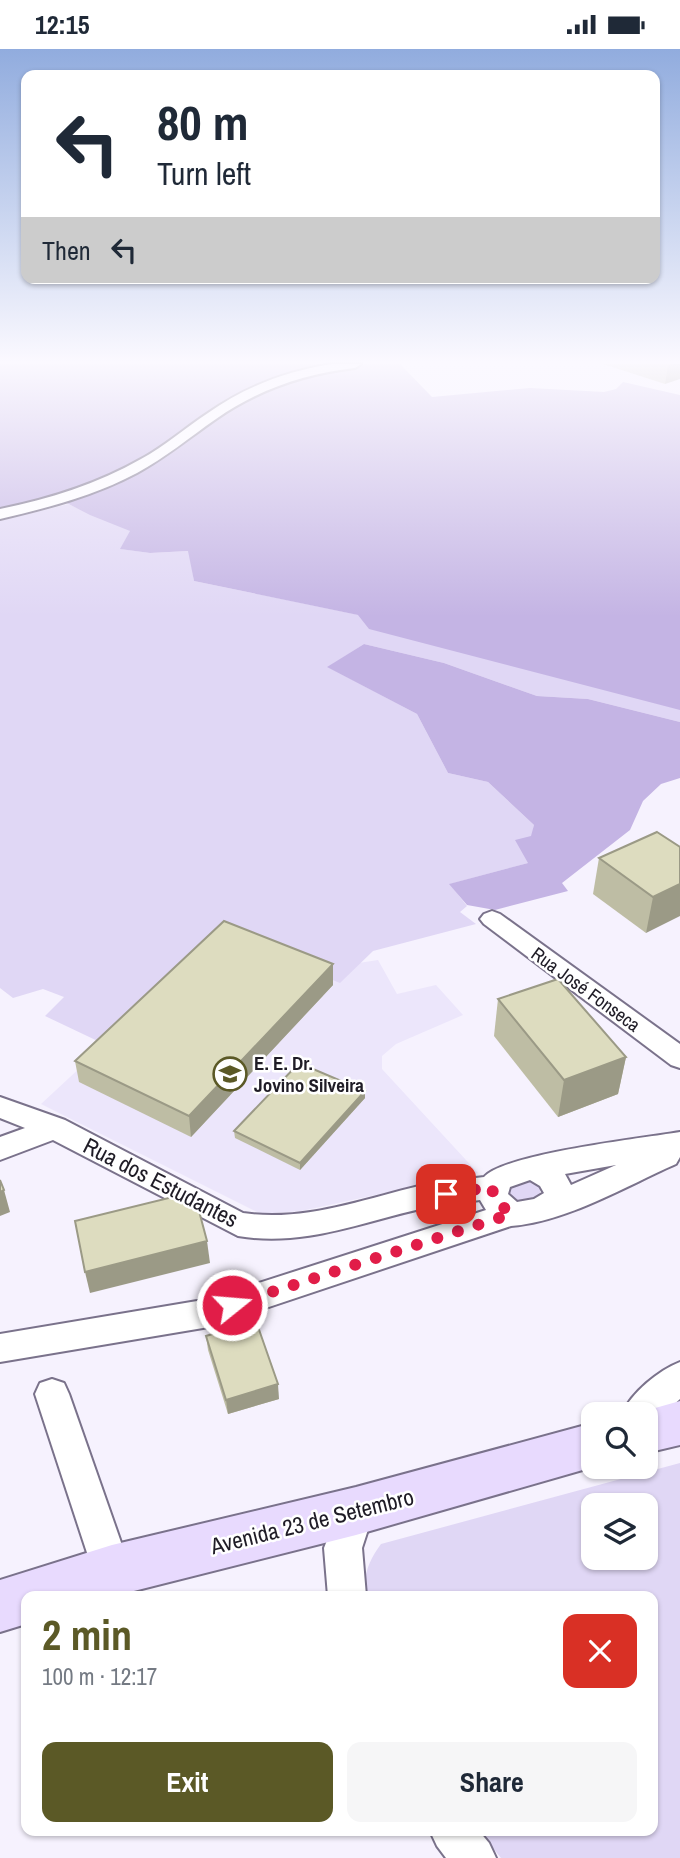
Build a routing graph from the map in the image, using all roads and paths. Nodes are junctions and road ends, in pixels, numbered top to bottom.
1 (167, 448) edge
2 (0, 515) edge
3 (492, 919) dead end
4 (680, 1058) edge
5 (0, 1107) edge
6 (55, 1128) junction
7 (680, 1143) edge
8 (0, 1149) edge
9 (680, 1150) edge
10 (531, 1169) junction
11 (492, 1187) junction
12 (552, 1206) junction
13 (511, 1214) junction
14 (0, 1348) edge
15 (680, 1377) edge
16 (52, 1394) dead end
17 (652, 1402) edge
18 (680, 1423) edge
19 (658, 1428) edge
20 (581, 1448) edge
21 (356, 1511) junction
22 (112, 1571) junction
23 (48, 1591) edge
24 (346, 1591) edge
25 (21, 1600) edge
26 (0, 1606) edge
27 (456, 1836) edge
28 (474, 1858) edge

1 - 2 street
3 - 4 street, Rua José Fonseca
5 - 6 street, Rua dos Estudantes
6 - 8 street
6 - 11 street, Rua dos Estudantes
7 - 10 street
9 - 12 street
10 - 11 street
10 - 12 street
11 - 13 street
12 - 13 street
13 - 14 street
15 - 17 street
16 - 22 street
18 - 19 street
20 - 21 street, Avenida 23 de Setembro
21 - 22 street, Avenida 23 de Setembro
21 - 24 street
22 - 23 street, Avenida 23 de Setembro
25 - 26 street
27 - 28 street

